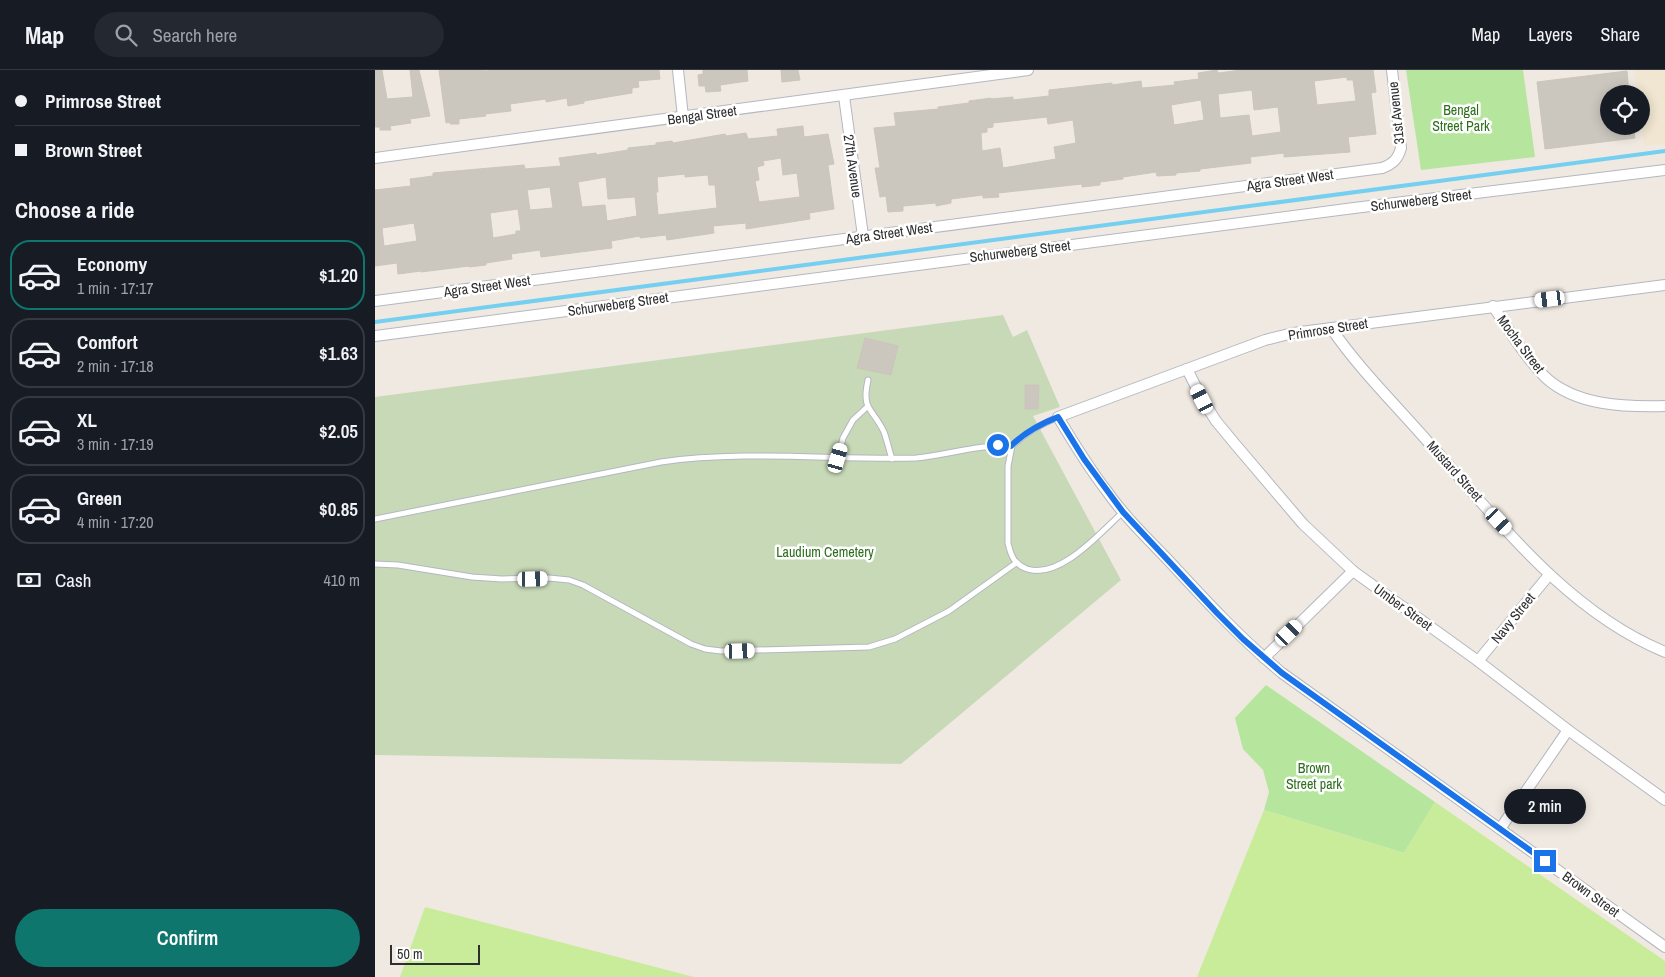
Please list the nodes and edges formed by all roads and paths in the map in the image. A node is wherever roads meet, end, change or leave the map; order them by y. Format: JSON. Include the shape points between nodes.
{"nodes":[{"id":1,"x":677,"y":70,"type":"edge"},
{"id":2,"x":1028,"y":70,"type":"edge"},
{"id":3,"x":1392,"y":70,"type":"edge"},
{"id":4,"x":844,"y":96,"type":"junction"},
{"id":5,"x":683,"y":117,"type":"junction"},
{"id":6,"x":1399,"y":156,"type":"joint"},
{"id":7,"x":375,"y":158,"type":"edge"},
{"id":8,"x":1665,"y":170,"type":"edge"},
{"id":9,"x":863,"y":236,"type":"junction"},
{"id":10,"x":1665,"y":285,"type":"edge"},
{"id":11,"x":375,"y":301,"type":"edge"},
{"id":12,"x":1493,"y":306,"type":"junction"},
{"id":13,"x":1331,"y":328,"type":"junction"},
{"id":14,"x":375,"y":336,"type":"edge"},
{"id":15,"x":1187,"y":369,"type":"junction"},
{"id":16,"x":868,"y":380,"type":"dead end"},
{"id":17,"x":1665,"y":406,"type":"edge"},
{"id":18,"x":867,"y":407,"type":"junction"},
{"id":19,"x":1058,"y":417,"type":"junction"},
{"id":20,"x":1011,"y":446,"type":"junction"},
{"id":21,"x":838,"y":458,"type":"junction"},
{"id":22,"x":892,"y":459,"type":"junction"},
{"id":23,"x":1123,"y":512,"type":"junction"},
{"id":24,"x":375,"y":519,"type":"edge"},
{"id":25,"x":1016,"y":563,"type":"junction"},
{"id":26,"x":375,"y":564,"type":"edge"},
{"id":27,"x":1353,"y":571,"type":"junction"},
{"id":28,"x":1549,"y":575,"type":"junction"},
{"id":29,"x":1665,"y":652,"type":"edge"},
{"id":30,"x":1264,"y":658,"type":"junction"},
{"id":31,"x":1478,"y":661,"type":"junction"},
{"id":32,"x":1568,"y":730,"type":"junction"},
{"id":33,"x":1665,"y":800,"type":"edge"},
{"id":34,"x":1499,"y":829,"type":"junction"},
{"id":35,"x":1665,"y":947,"type":"edge"}],
"edges":[{"from":1,"to":5,"type":"street"},
{"from":2,"to":4,"type":"street","name":"Bengal Street"},
{"from":3,"to":6,"type":"street","name":"31st Avenue","via":[[1401,148]]},
{"from":4,"to":5,"type":"street","name":"Bengal Street"},
{"from":4,"to":9,"type":"street","name":"27th Avenue"},
{"from":5,"to":7,"type":"street","name":"Bengal Street"},
{"from":6,"to":9,"type":"street","name":"Agra Street West","via":[[1391,164],[1376,168]]},
{"from":8,"to":14,"type":"street","name":"Schurweberg Street"},
{"from":9,"to":11,"type":"street","name":"Agra Street West"},
{"from":10,"to":12,"type":"street","name":"Primrose Street"},
{"from":12,"to":13,"type":"street","name":"Primrose Street"},
{"from":12,"to":17,"type":"street","name":"Mocha Street","via":[[1526,354],[1546,377],[1561,388],[1596,402],[1636,407]]},
{"from":13,"to":15,"type":"street","name":"Primrose Street","via":[[1265,340]]},
{"from":13,"to":28,"type":"street","name":"Mustard Street"},
{"from":15,"to":19,"type":"street","name":"Primrose Street"},
{"from":15,"to":27,"type":"street","name":"Umber Street","via":[[1202,399],[1235,444],[1303,524]]},
{"from":16,"to":18,"type":"lane"},
{"from":18,"to":21,"type":"lane","via":[[853,420],[843,438]]},
{"from":18,"to":22,"type":"lane","via":[[883,430]]},
{"from":19,"to":20,"type":"lane","name":"Primrose Street","via":[[1037,426]]},
{"from":19,"to":23,"type":"street","name":"Brown Street"},
{"from":20,"to":22,"type":"lane"},
{"from":20,"to":25,"type":"lane","via":[[1008,542]]},
{"from":21,"to":22,"type":"lane"},
{"from":21,"to":24,"type":"lane","via":[[687,458]]},
{"from":23,"to":25,"type":"lane","via":[[1057,567],[1031,570]]},
{"from":23,"to":30,"type":"street","name":"Brown Street","via":[[1217,613]]},
{"from":25,"to":26,"type":"lane","via":[[949,611],[895,639],[869,647],[721,651],[705,650],[691,644],[569,580],[472,577]]},
{"from":27,"to":30,"type":"street"},
{"from":27,"to":31,"type":"street","name":"Umber Street"},
{"from":28,"to":29,"type":"street","name":"Mustard Street","via":[[1614,625]]},
{"from":28,"to":31,"type":"street","name":"Navy Street"},
{"from":30,"to":34,"type":"street","name":"Brown Street"},
{"from":31,"to":32,"type":"street","name":"Umber Street"},
{"from":32,"to":33,"type":"street","name":"Umber Street"},
{"from":32,"to":34,"type":"street"},
{"from":34,"to":35,"type":"street","name":"Brown Street"}]}
